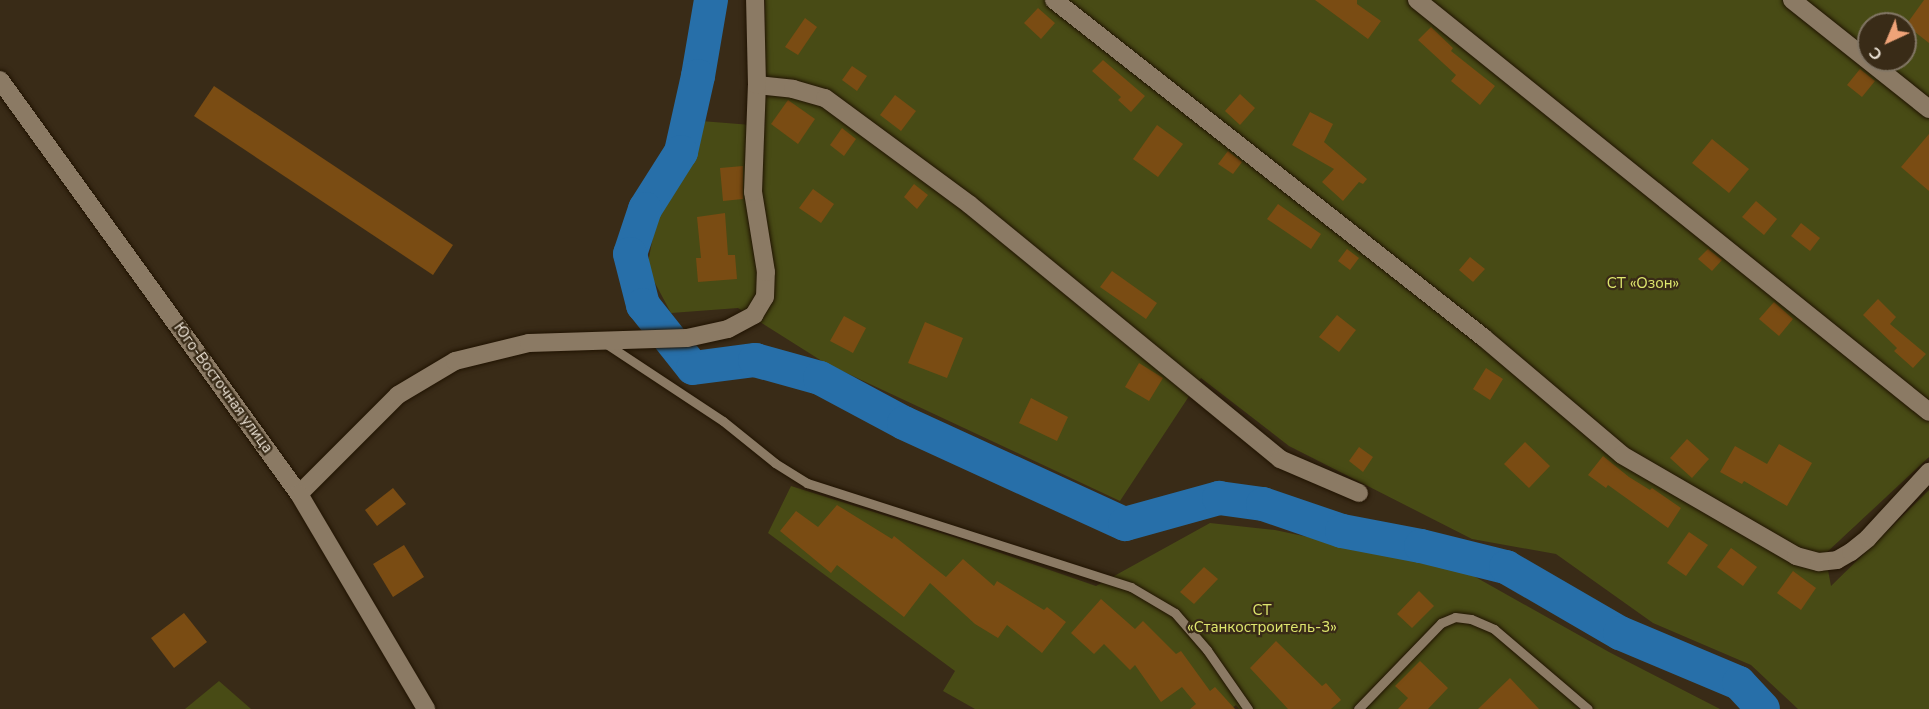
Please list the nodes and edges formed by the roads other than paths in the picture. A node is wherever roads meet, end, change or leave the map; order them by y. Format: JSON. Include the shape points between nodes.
{"nodes":[{"id":1,"x":755,"y":0,"type":"edge"},
{"id":2,"x":1054,"y":0,"type":"edge"},
{"id":3,"x":1417,"y":0,"type":"edge"},
{"id":4,"x":1792,"y":0,"type":"edge"},
{"id":5,"x":0,"y":80,"type":"edge"},
{"id":6,"x":757,"y":85,"type":"junction"},
{"id":7,"x":1929,"y":109,"type":"edge"},
{"id":8,"x":600,"y":340,"type":"junction"},
{"id":9,"x":1929,"y":412,"type":"edge"},
{"id":10,"x":1929,"y":472,"type":"edge"},
{"id":11,"x":1359,"y":493,"type":"dead end"},
{"id":12,"x":299,"y":494,"type":"junction"},
{"id":13,"x":426,"y":709,"type":"edge"},
{"id":14,"x":1248,"y":709,"type":"edge"},
{"id":15,"x":1358,"y":709,"type":"edge"},
{"id":16,"x":1588,"y":709,"type":"edge"}],
"edges":[{"from":1,"to":6,"type":"street"},
{"from":2,"to":10,"type":"street","via":[[1483,337],[1622,455],[1796,556],[1820,562],[1837,560],[1851,552]]},
{"from":3,"to":9,"type":"street"},
{"from":4,"to":7,"type":"street"},
{"from":5,"to":12,"type":"street","name":"Юго-Восточная улица"},
{"from":6,"to":8,"type":"street","via":[[753,192],[766,272],[765,297],[754,315],[728,329],[687,338]]},
{"from":6,"to":11,"type":"street","via":[[825,98],[970,205],[1280,459]]},
{"from":8,"to":12,"type":"street","via":[[529,343],[455,361],[398,395]]},
{"from":8,"to":14,"type":"lane","via":[[723,421],[807,483],[1131,587],[1175,613],[1208,650]]},
{"from":12,"to":13,"type":"street","name":"Юго-Восточная улица"},
{"from":15,"to":16,"type":"lane","via":[[1441,623],[1455,617],[1494,629]]}]}
